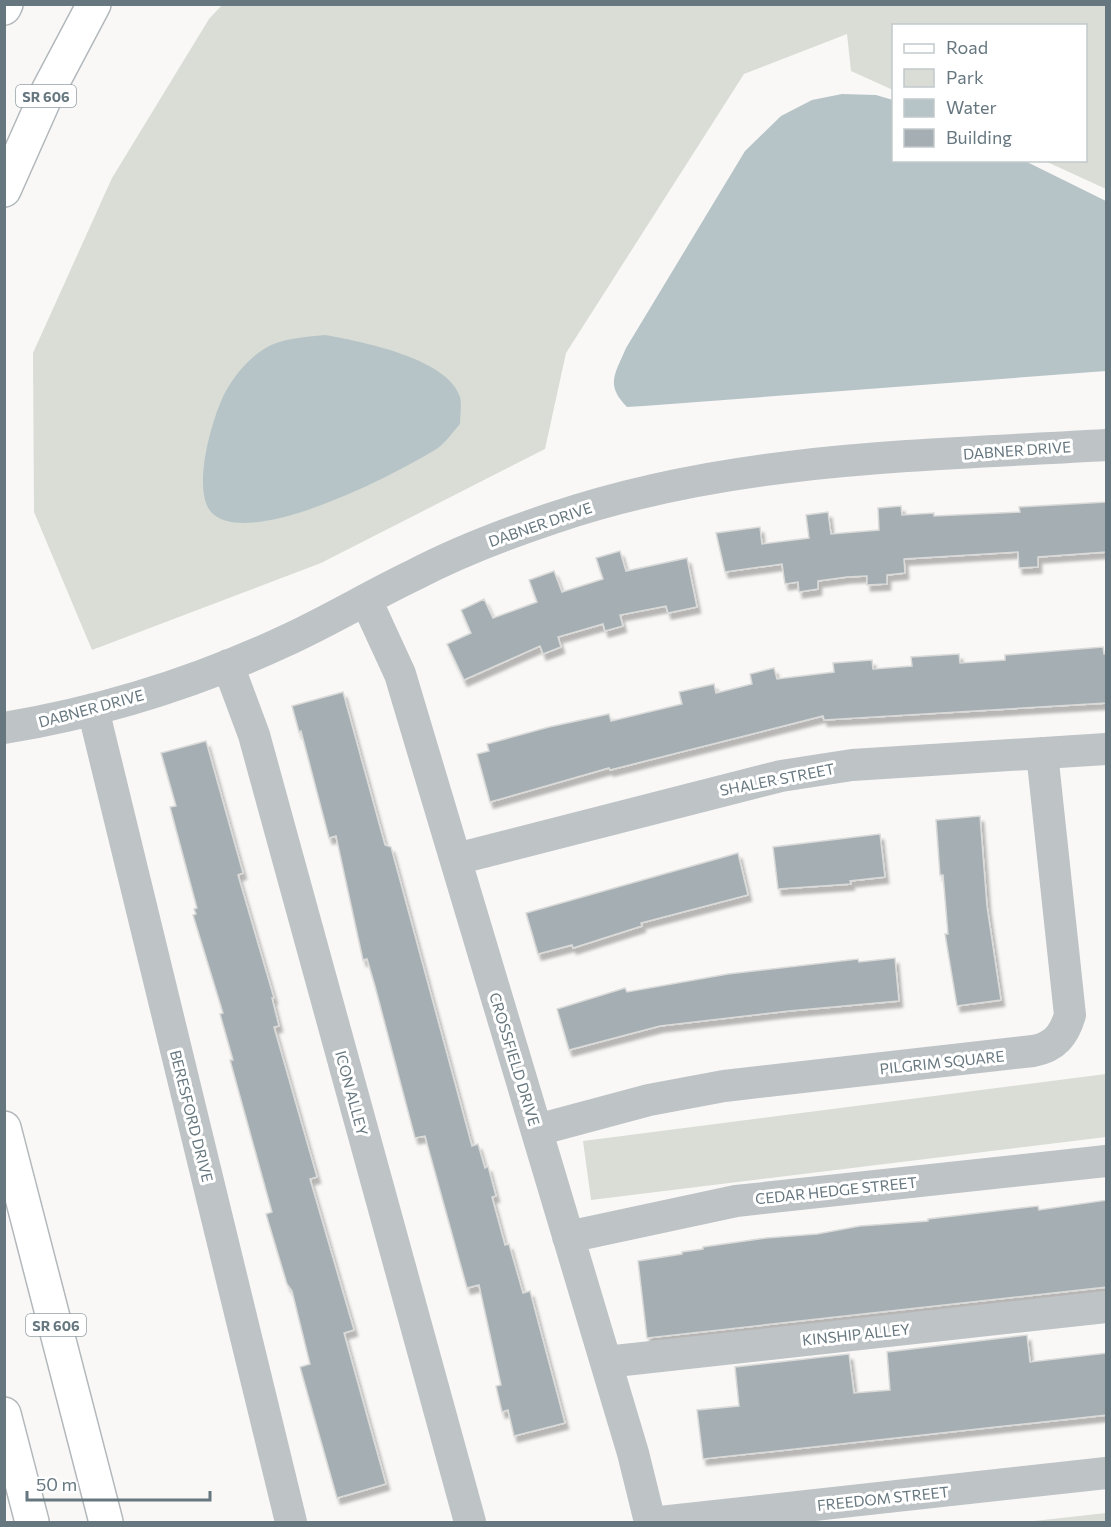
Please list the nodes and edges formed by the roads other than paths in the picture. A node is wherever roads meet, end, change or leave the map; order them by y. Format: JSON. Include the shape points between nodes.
{"nodes":[{"id":1,"x":94,"y":4,"type":"edge"},
{"id":2,"x":4,"y":190,"type":"edge"},
{"id":3,"x":1107,"y":445,"type":"edge"},
{"id":4,"x":366,"y":600,"type":"junction"},
{"id":5,"x":228,"y":665,"type":"junction"},
{"id":6,"x":93,"y":709,"type":"junction"},
{"id":7,"x":4,"y":728,"type":"edge"},
{"id":8,"x":1107,"y":749,"type":"edge"},
{"id":9,"x":1042,"y":753,"type":"junction"},
{"id":10,"x":456,"y":859,"type":"junction"},
{"id":11,"x":4,"y":1128,"type":"edge"},
{"id":12,"x":537,"y":1130,"type":"junction"},
{"id":13,"x":1107,"y":1161,"type":"edge"},
{"id":14,"x":568,"y":1237,"type":"junction"},
{"id":15,"x":1107,"y":1307,"type":"edge"},
{"id":16,"x":606,"y":1362,"type":"junction"},
{"id":17,"x":4,"y":1414,"type":"edge"},
{"id":18,"x":1107,"y":1473,"type":"edge"},
{"id":19,"x":32,"y":1522,"type":"edge"},
{"id":20,"x":106,"y":1522,"type":"edge"},
{"id":21,"x":291,"y":1522,"type":"edge"},
{"id":22,"x":470,"y":1522,"type":"edge"},
{"id":23,"x":650,"y":1522,"type":"edge"},
{"id":24,"x":660,"y":1522,"type":"edge"}],
"edges":[{"from":1,"to":2,"type":"main road","number":"SR 606","via":[[48,91]]},
{"from":3,"to":4,"type":"street","name":"DABNER DRIVE","via":[[800,464],[708,477],[554,518],[479,545]]},
{"from":4,"to":5,"type":"street","name":"DABNER DRIVE","via":[[286,641]]},
{"from":4,"to":10,"type":"street","name":"CROSSFIELD DRIVE","via":[[400,675]]},
{"from":5,"to":6,"type":"street","name":"DABNER DRIVE"},
{"from":5,"to":22,"type":"street","name":"ICON ALLEY","via":[[254,735]]},
{"from":6,"to":7,"type":"street","name":"DABNER DRIVE"},
{"from":6,"to":21,"type":"street","name":"BERESFORD DRIVE"},
{"from":8,"to":9,"type":"street","name":"SHALER STREET"},
{"from":9,"to":10,"type":"street","name":"SHALER STREET","via":[[852,765],[781,776]]},
{"from":9,"to":12,"type":"street","name":"PILGRIM SQUARE","via":[[1070,1015],[1056,1042],[1033,1051],[724,1086],[649,1100]]},
{"from":10,"to":12,"type":"street","name":"CROSSFIELD DRIVE"},
{"from":11,"to":20,"type":"main road","number":"SR 606"},
{"from":12,"to":14,"type":"street","name":"CROSSFIELD DRIVE"},
{"from":13,"to":14,"type":"street","name":"CEDAR HEDGE STREET","via":[[736,1201]]},
{"from":14,"to":16,"type":"street","name":"CROSSFIELD DRIVE"},
{"from":15,"to":16,"type":"street","name":"KINSHIP ALLEY"},
{"from":16,"to":23,"type":"street","name":"CROSSFIELD DRIVE"},
{"from":17,"to":19,"type":"main road"},
{"from":18,"to":24,"type":"street","name":"FREEDOM STREET"}]}
